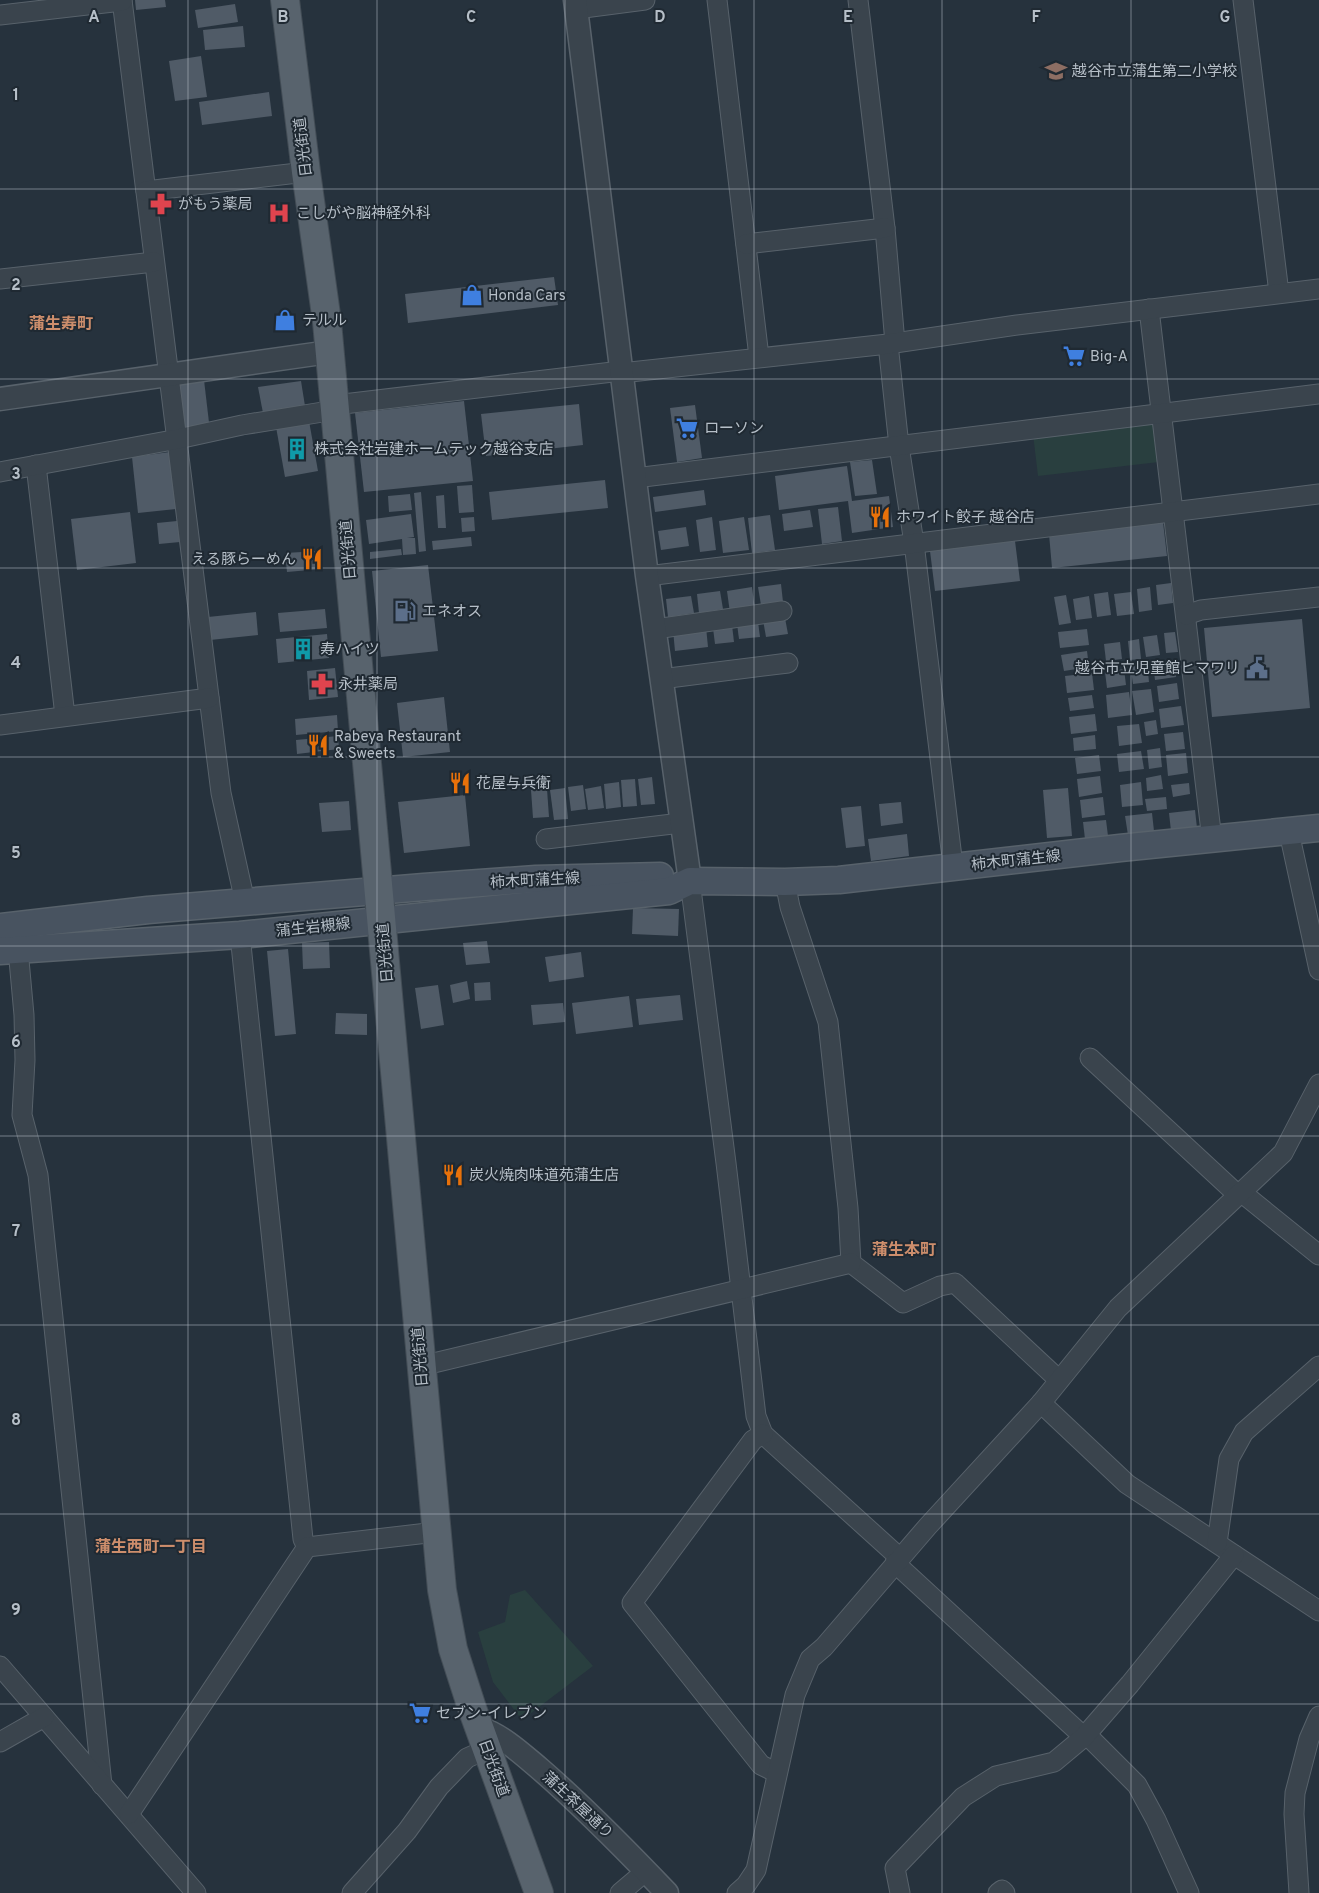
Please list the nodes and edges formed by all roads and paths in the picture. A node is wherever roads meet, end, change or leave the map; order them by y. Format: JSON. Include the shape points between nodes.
{"nodes":[{"id":1,"x":122,"y":0,"type":"edge"},
{"id":2,"x":286,"y":0,"type":"edge"},
{"id":3,"x":645,"y":0,"type":"edge"},
{"id":4,"x":717,"y":0,"type":"edge"},
{"id":5,"x":858,"y":0,"type":"edge"},
{"id":6,"x":1243,"y":0,"type":"edge"},
{"id":7,"x":575,"y":5,"type":"edge"},
{"id":8,"x":0,"y":15,"type":"edge"},
{"id":9,"x":306,"y":172,"type":"junction"},
{"id":10,"x":146,"y":191,"type":"junction"},
{"id":11,"x":885,"y":228,"type":"junction"},
{"id":12,"x":746,"y":244,"type":"junction"},
{"id":13,"x":154,"y":262,"type":"junction"},
{"id":14,"x":0,"y":279,"type":"edge"},
{"id":15,"x":1319,"y":289,"type":"edge"},
{"id":16,"x":1279,"y":293,"type":"junction"},
{"id":17,"x":1148,"y":309,"type":"junction"},
{"id":18,"x":892,"y":343,"type":"junction"},
{"id":19,"x":330,"y":352,"type":"junction"},
{"id":20,"x":759,"y":357,"type":"junction"},
{"id":21,"x":621,"y":372,"type":"junction"},
{"id":22,"x":169,"y":375,"type":"junction"},
{"id":23,"x":1319,"y":394,"type":"edge"},
{"id":24,"x":0,"y":399,"type":"edge"},
{"id":25,"x":335,"y":408,"type":"junction"},
{"id":26,"x":1160,"y":414,"type":"junction"},
{"id":27,"x":178,"y":439,"type":"junction"},
{"id":28,"x":899,"y":446,"type":"junction"},
{"id":29,"x":36,"y":465,"type":"junction"},
{"id":30,"x":0,"y":472,"type":"edge"},
{"id":31,"x":635,"y":478,"type":"junction"},
{"id":32,"x":1319,"y":494,"type":"edge"},
{"id":33,"x":1174,"y":512,"type":"junction"},
{"id":34,"x":914,"y":543,"type":"junction"},
{"id":35,"x":647,"y":576,"type":"junction"},
{"id":36,"x":1319,"y":596,"type":"edge"},
{"id":37,"x":782,"y":611,"type":"dead end"},
{"id":38,"x":1186,"y":615,"type":"junction"},
{"id":39,"x":655,"y":629,"type":"junction"},
{"id":40,"x":788,"y":663,"type":"dead end"},
{"id":41,"x":662,"y":679,"type":"junction"},
{"id":42,"x":209,"y":698,"type":"junction"},
{"id":43,"x":65,"y":716,"type":"junction"},
{"id":44,"x":0,"y":725,"type":"edge"},
{"id":45,"x":681,"y":823,"type":"junction"},
{"id":46,"x":1319,"y":828,"type":"edge"},
{"id":47,"x":1289,"y":832,"type":"junction"},
{"id":48,"x":546,"y":839,"type":"dead end"},
{"id":49,"x":1212,"y":840,"type":"junction"},
{"id":50,"x":953,"y":866,"type":"junction"},
{"id":51,"x":701,"y":881,"type":"junction"},
{"id":52,"x":785,"y":882,"type":"junction"},
{"id":53,"x":379,"y":891,"type":"junction"},
{"id":54,"x":245,"y":902,"type":"junction"},
{"id":55,"x":382,"y":921,"type":"junction"},
{"id":56,"x":0,"y":927,"type":"edge"},
{"id":57,"x":240,"y":935,"type":"junction"},
{"id":58,"x":9,"y":950,"type":"edge"},
{"id":59,"x":1319,"y":970,"type":"edge"},
{"id":60,"x":1090,"y":1058,"type":"dead end"},
{"id":61,"x":1319,"y":1084,"type":"edge"},
{"id":62,"x":1239,"y":1194,"type":"junction"},
{"id":63,"x":1319,"y":1255,"type":"edge"},
{"id":64,"x":852,"y":1263,"type":"junction"},
{"id":65,"x":741,"y":1289,"type":"junction"},
{"id":66,"x":421,"y":1366,"type":"junction"},
{"id":67,"x":1319,"y":1366,"type":"edge"},
{"id":68,"x":1059,"y":1380,"type":"junction"},
{"id":69,"x":1041,"y":1403,"type":"junction"},
{"id":70,"x":763,"y":1434,"type":"junction"},
{"id":71,"x":436,"y":1532,"type":"junction"},
{"id":72,"x":1216,"y":1543,"type":"junction"},
{"id":73,"x":307,"y":1547,"type":"junction"},
{"id":74,"x":1234,"y":1555,"type":"junction"},
{"id":75,"x":898,"y":1561,"type":"junction"},
{"id":76,"x":1319,"y":1611,"type":"edge"},
{"id":77,"x":0,"y":1666,"type":"edge"},
{"id":78,"x":1319,"y":1716,"type":"edge"},
{"id":79,"x":44,"y":1718,"type":"junction"},
{"id":80,"x":1085,"y":1736,"type":"junction"},
{"id":81,"x":483,"y":1739,"type":"junction"},
{"id":82,"x":0,"y":1742,"type":"edge"},
{"id":83,"x":777,"y":1774,"type":"junction"},
{"id":84,"x":102,"y":1785,"type":"junction"},
{"id":85,"x":129,"y":1814,"type":"junction"},
{"id":86,"x":646,"y":1871,"type":"junction"},
{"id":87,"x":196,"y":1893,"type":"edge"},
{"id":88,"x":352,"y":1893,"type":"edge"},
{"id":89,"x":539,"y":1893,"type":"edge"},
{"id":90,"x":620,"y":1893,"type":"edge"},
{"id":91,"x":667,"y":1893,"type":"edge"},
{"id":92,"x":737,"y":1893,"type":"edge"},
{"id":93,"x":900,"y":1893,"type":"edge"},
{"id":94,"x":998,"y":1893,"type":"edge"},
{"id":95,"x":1005,"y":1893,"type":"edge"},
{"id":96,"x":1189,"y":1893,"type":"edge"},
{"id":97,"x":1298,"y":1893,"type":"edge"}],
"edges":[{"from":1,"to":8,"type":"street"},
{"from":1,"to":10,"type":"street"},
{"from":2,"to":9,"type":"main road","name":"日光街道"},
{"from":3,"to":7,"type":"street"},
{"from":4,"to":12,"type":"street"},
{"from":5,"to":11,"type":"street"},
{"from":6,"to":16,"type":"street"},
{"from":7,"to":21,"type":"street"},
{"from":9,"to":10,"type":"street"},
{"from":9,"to":19,"type":"main road","name":"日光街道"},
{"from":10,"to":13,"type":"street"},
{"from":11,"to":12,"type":"street"},
{"from":11,"to":18,"type":"street"},
{"from":12,"to":20,"type":"street"},
{"from":13,"to":14,"type":"street"},
{"from":13,"to":22,"type":"street"},
{"from":15,"to":16,"type":"street"},
{"from":16,"to":17,"type":"street"},
{"from":17,"to":18,"type":"street"},
{"from":17,"to":26,"type":"street"},
{"from":18,"to":20,"type":"street"},
{"from":18,"to":28,"type":"street"},
{"from":19,"to":22,"type":"street"},
{"from":19,"to":25,"type":"main road","name":"日光街道"},
{"from":20,"to":21,"type":"street"},
{"from":21,"to":25,"type":"street"},
{"from":21,"to":31,"type":"street"},
{"from":22,"to":24,"type":"street"},
{"from":22,"to":27,"type":"street"},
{"from":23,"to":26,"type":"street"},
{"from":25,"to":27,"type":"street"},
{"from":25,"to":53,"type":"main road","name":"日光街道"},
{"from":26,"to":28,"type":"street"},
{"from":26,"to":33,"type":"street"},
{"from":27,"to":29,"type":"street"},
{"from":27,"to":42,"type":"street"},
{"from":28,"to":31,"type":"street"},
{"from":28,"to":34,"type":"street"},
{"from":29,"to":30,"type":"street"},
{"from":29,"to":43,"type":"street"},
{"from":31,"to":35,"type":"street"},
{"from":32,"to":33,"type":"street"},
{"from":33,"to":34,"type":"street"},
{"from":33,"to":38,"type":"street"},
{"from":34,"to":35,"type":"street"},
{"from":34,"to":50,"type":"street"},
{"from":35,"to":39,"type":"street"},
{"from":36,"to":38,"type":"street","via":[[1201,610]]},
{"from":37,"to":39,"type":"street"},
{"from":38,"to":49,"type":"street"},
{"from":39,"to":41,"type":"street"},
{"from":40,"to":41,"type":"street"},
{"from":41,"to":45,"type":"street"},
{"from":42,"to":43,"type":"street"},
{"from":42,"to":54,"type":"street","via":[[221,793]]},
{"from":43,"to":44,"type":"street"},
{"from":45,"to":48,"type":"street"},
{"from":45,"to":51,"type":"street"},
{"from":46,"to":47,"type":"main road","name":"柿木町蒲生線"},
{"from":47,"to":49,"type":"main road","name":"柿木町蒲生線"},
{"from":47,"to":59,"type":"street"},
{"from":49,"to":50,"type":"main road","name":"柿木町蒲生線"},
{"from":50,"to":52,"type":"main road","name":"柿木町蒲生線","via":[[839,880]]},
{"from":51,"to":52,"type":"main road","name":"柿木町蒲生線"},
{"from":51,"to":53,"type":"main road","name":"柿木町蒲生線","via":[[665,876],[536,879]]},
{"from":51,"to":55,"type":"main road","name":"蒲生岩槻線","via":[[669,891]]},
{"from":51,"to":65,"type":"street"},
{"from":52,"to":64,"type":"street","via":[[790,907],[828,1022]]},
{"from":53,"to":54,"type":"main road","name":"蒲生岩槻線"},
{"from":53,"to":55,"type":"main road","name":"日光街道"},
{"from":54,"to":56,"type":"main road","name":"蒲生岩槻線"},
{"from":55,"to":57,"type":"main road","name":"蒲生岩槻線"},
{"from":55,"to":66,"type":"main road","name":"日光街道"},
{"from":57,"to":58,"type":"main road","name":"蒲生岩槻線"},
{"from":57,"to":73,"type":"street","via":[[303,1539]]},
{"from":58,"to":84,"type":"street","via":[[24,1015],[22,1115],[38,1174]]},
{"from":60,"to":62,"type":"street"},
{"from":61,"to":62,"type":"street","via":[[1283,1153]]},
{"from":62,"to":63,"type":"street"},
{"from":62,"to":68,"type":"street","via":[[1123,1303]]},
{"from":64,"to":65,"type":"street"},
{"from":64,"to":68,"type":"street","via":[[903,1303],[940,1286],[955,1283]]},
{"from":65,"to":66,"type":"street"},
{"from":65,"to":70,"type":"street","via":[[756,1416]]},
{"from":66,"to":71,"type":"main road","name":"日光街道"},
{"from":67,"to":72,"type":"street","via":[[1244,1432],[1229,1459]]},
{"from":68,"to":69,"type":"street"},
{"from":69,"to":72,"type":"street","via":[[1127,1484]]},
{"from":69,"to":75,"type":"street"},
{"from":70,"to":75,"type":"street"},
{"from":70,"to":83,"type":"street","via":[[753,1440],[632,1603],[761,1765]]},
{"from":71,"to":73,"type":"street"},
{"from":71,"to":81,"type":"main road","name":"日光街道","via":[[446,1622]]},
{"from":72,"to":74,"type":"street"},
{"from":73,"to":85,"type":"street"},
{"from":74,"to":76,"type":"street"},
{"from":74,"to":80,"type":"street"},
{"from":75,"to":80,"type":"street"},
{"from":75,"to":83,"type":"street","via":[[810,1659],[795,1695]]},
{"from":77,"to":79,"type":"street"},
{"from":78,"to":97,"type":"street","via":[[1309,1739],[1295,1793]]},
{"from":79,"to":82,"type":"street"},
{"from":79,"to":84,"type":"street"},
{"from":80,"to":93,"type":"street","via":[[1054,1762],[996,1776],[963,1797],[895,1868]]},
{"from":80,"to":96,"type":"street","via":[[1137,1785]]},
{"from":81,"to":86,"type":"street","name":"蒲生茶屋通り","via":[[501,1738],[557,1784]]},
{"from":81,"to":88,"type":"street"},
{"from":81,"to":89,"type":"main road","name":"日光街道"},
{"from":83,"to":92,"type":"street","via":[[756,1870]]},
{"from":84,"to":85,"type":"street"},
{"from":85,"to":87,"type":"street"},
{"from":86,"to":90,"type":"street"},
{"from":86,"to":91,"type":"street","name":"蒲生茶屋通り"},
{"from":94,"to":95,"type":"street","via":[[1002,1890]]}]}
